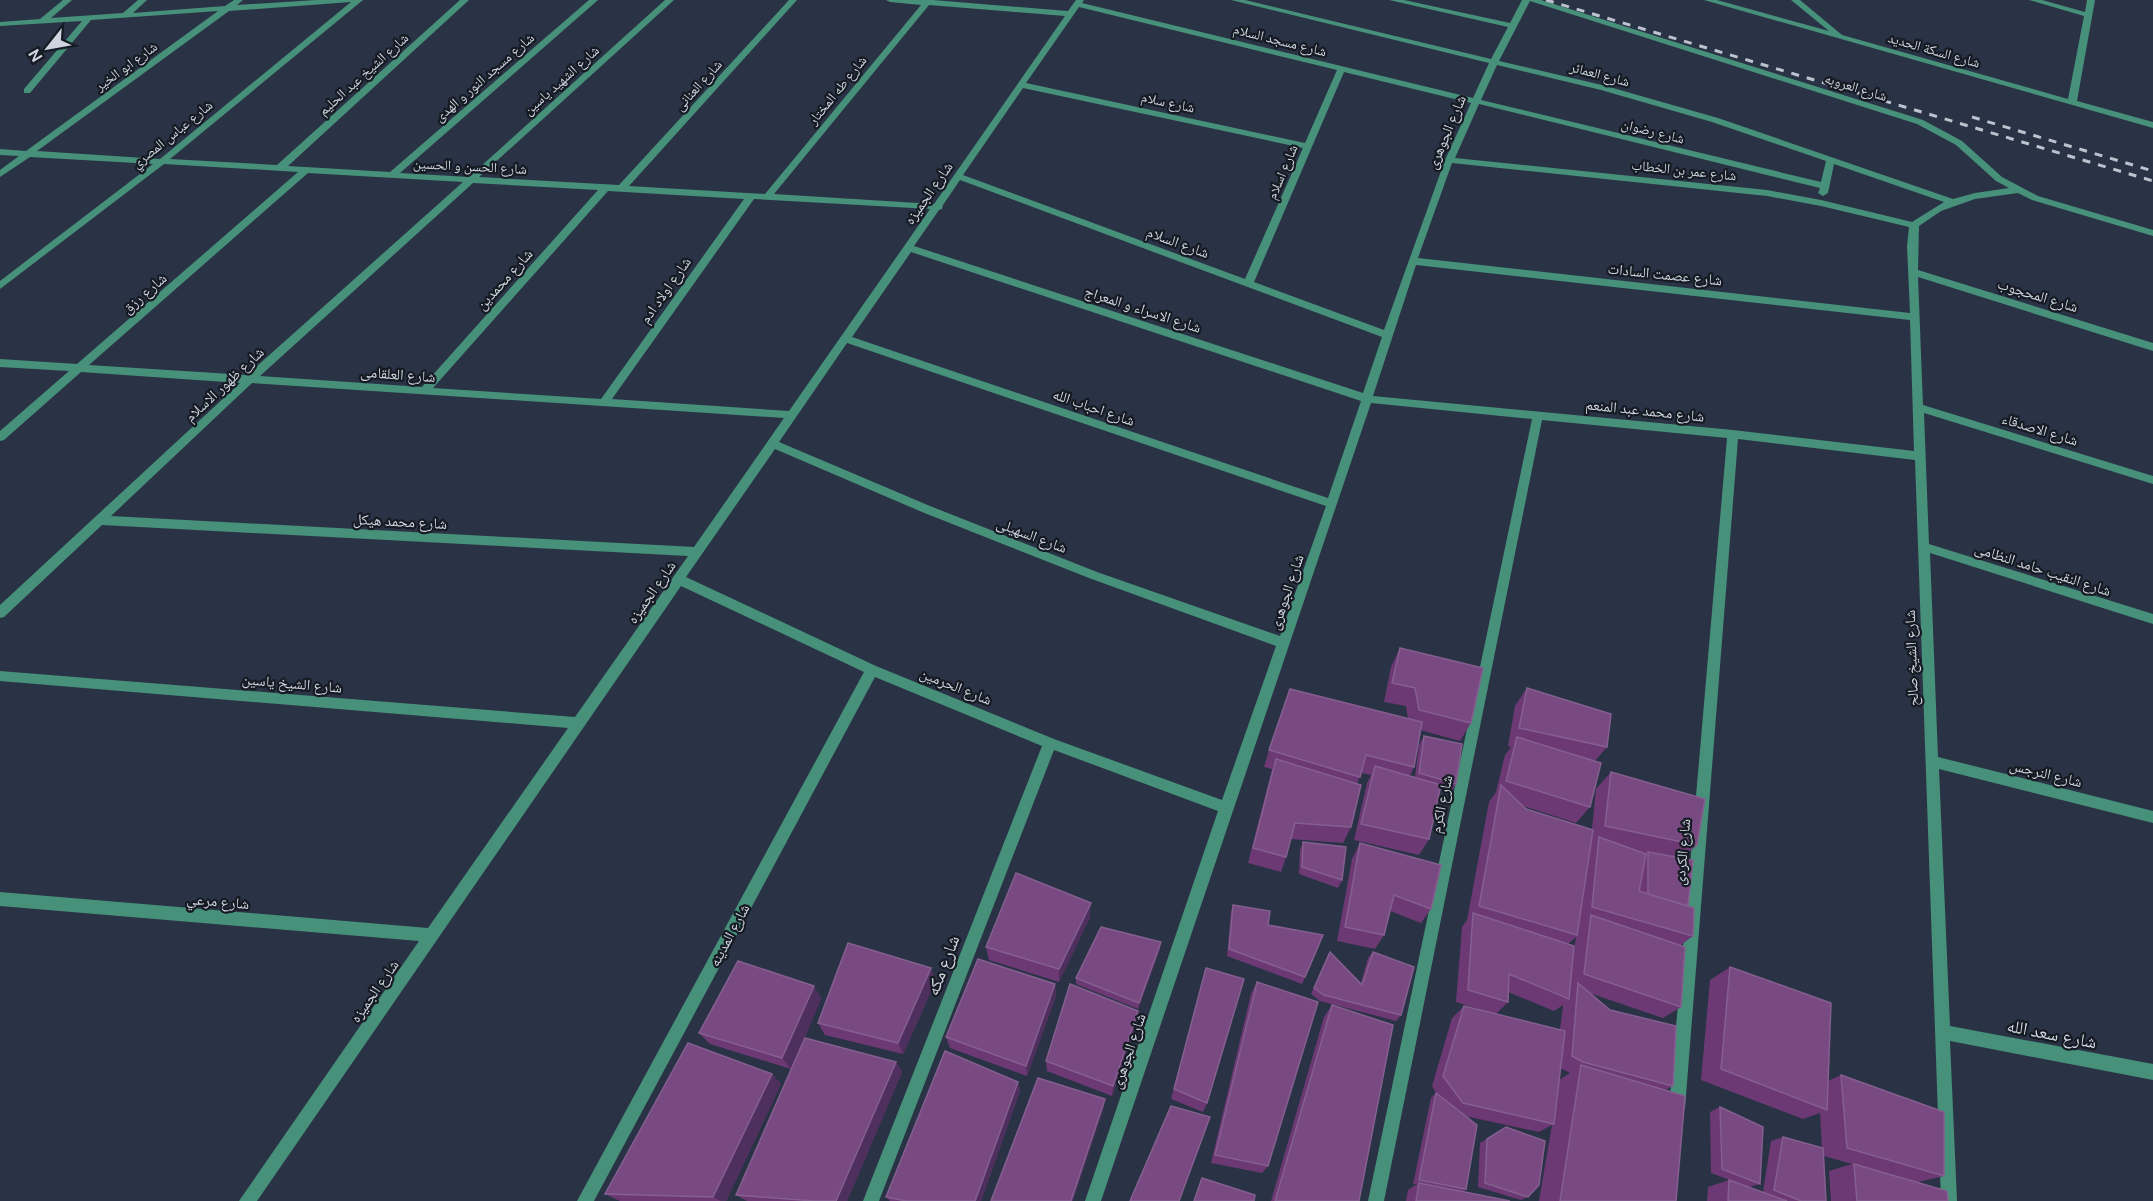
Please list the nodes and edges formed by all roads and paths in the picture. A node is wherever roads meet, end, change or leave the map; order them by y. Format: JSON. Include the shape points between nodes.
{"nodes":[{"id":1,"x":68,"y":0,"type":"edge"},
{"id":2,"x":142,"y":0,"type":"edge"},
{"id":3,"x":239,"y":0,"type":"edge"},
{"id":4,"x":351,"y":0,"type":"edge"},
{"id":5,"x":359,"y":0,"type":"edge"},
{"id":6,"x":465,"y":0,"type":"edge"},
{"id":7,"x":594,"y":0,"type":"edge"},
{"id":8,"x":670,"y":0,"type":"edge"},
{"id":9,"x":793,"y":0,"type":"edge"},
{"id":10,"x":890,"y":0,"type":"edge"},
{"id":11,"x":1235,"y":0,"type":"edge"},
{"id":12,"x":1392,"y":0,"type":"edge"},
{"id":13,"x":1526,"y":0,"type":"edge"},
{"id":14,"x":1533,"y":0,"type":"edge"},
{"id":15,"x":1708,"y":0,"type":"edge"},
{"id":16,"x":1795,"y":0,"type":"edge"},
{"id":17,"x":2033,"y":0,"type":"edge"},
{"id":18,"x":2091,"y":0,"type":"edge"},
{"id":19,"x":928,"y":1,"type":"edge"},
{"id":20,"x":1076,"y":6,"type":"edge"},
{"id":21,"x":226,"y":10,"type":"junction"},
{"id":22,"x":2088,"y":15,"type":"junction"},
{"id":23,"x":123,"y":17,"type":"junction"},
{"id":24,"x":88,"y":19,"type":"junction"},
{"id":25,"x":41,"y":22,"type":"junction"},
{"id":26,"x":0,"y":24,"type":"edge"},
{"id":27,"x":1512,"y":26,"type":"junction"},
{"id":28,"x":1841,"y":38,"type":"junction"},
{"id":29,"x":1495,"y":60,"type":"junction"},
{"id":30,"x":1341,"y":69,"type":"junction"},
{"id":31,"x":1022,"y":85,"type":"junction"},
{"id":32,"x":27,"y":91,"type":"dead end"},
{"id":33,"x":1476,"y":102,"type":"junction"},
{"id":34,"x":2072,"y":102,"type":"junction"},
{"id":35,"x":2153,"y":125,"type":"edge"},
{"id":36,"x":1308,"y":146,"type":"junction"},
{"id":37,"x":0,"y":152,"type":"edge"},
{"id":38,"x":29,"y":154,"type":"junction"},
{"id":39,"x":1832,"y":159,"type":"junction"},
{"id":40,"x":1449,"y":160,"type":"junction"},
{"id":41,"x":161,"y":162,"type":"junction"},
{"id":42,"x":280,"y":168,"type":"junction"},
{"id":43,"x":306,"y":170,"type":"junction"},
{"id":44,"x":0,"y":174,"type":"edge"},
{"id":45,"x":392,"y":175,"type":"junction"},
{"id":46,"x":959,"y":177,"type":"junction"},
{"id":47,"x":470,"y":180,"type":"junction"},
{"id":48,"x":1825,"y":186,"type":"junction"},
{"id":49,"x":606,"y":187,"type":"junction"},
{"id":50,"x":622,"y":188,"type":"junction"},
{"id":51,"x":2016,"y":190,"type":"junction"},
{"id":52,"x":751,"y":196,"type":"junction"},
{"id":53,"x":767,"y":197,"type":"junction"},
{"id":54,"x":1951,"y":201,"type":"junction"},
{"id":55,"x":1821,"y":203,"type":"junction"},
{"id":56,"x":939,"y":207,"type":"junction"},
{"id":57,"x":1914,"y":225,"type":"junction"},
{"id":58,"x":2153,"y":233,"type":"edge"},
{"id":59,"x":910,"y":248,"type":"junction"},
{"id":60,"x":1412,"y":261,"type":"junction"},
{"id":61,"x":1913,"y":272,"type":"junction"},
{"id":62,"x":1248,"y":284,"type":"junction"},
{"id":63,"x":0,"y":286,"type":"edge"},
{"id":64,"x":1914,"y":317,"type":"junction"},
{"id":65,"x":1386,"y":335,"type":"junction"},
{"id":66,"x":846,"y":339,"type":"junction"},
{"id":67,"x":2153,"y":347,"type":"edge"},
{"id":68,"x":0,"y":363,"type":"edge"},
{"id":69,"x":81,"y":369,"type":"junction"},
{"id":70,"x":250,"y":379,"type":"junction"},
{"id":71,"x":424,"y":390,"type":"junction"},
{"id":72,"x":1368,"y":399,"type":"junction"},
{"id":73,"x":604,"y":403,"type":"junction"},
{"id":74,"x":1918,"y":407,"type":"junction"},
{"id":75,"x":1538,"y":414,"type":"junction"},
{"id":76,"x":793,"y":415,"type":"junction"},
{"id":77,"x":1733,"y":434,"type":"junction"},
{"id":78,"x":0,"y":437,"type":"edge"},
{"id":79,"x":773,"y":444,"type":"junction"},
{"id":80,"x":1920,"y":456,"type":"junction"},
{"id":81,"x":2153,"y":480,"type":"edge"},
{"id":82,"x":1332,"y":504,"type":"junction"},
{"id":83,"x":100,"y":520,"type":"junction"},
{"id":84,"x":1924,"y":547,"type":"junction"},
{"id":85,"x":699,"y":552,"type":"junction"},
{"id":86,"x":680,"y":580,"type":"junction"},
{"id":87,"x":0,"y":613,"type":"edge"},
{"id":88,"x":2153,"y":619,"type":"edge"},
{"id":89,"x":1284,"y":643,"type":"junction"},
{"id":90,"x":872,"y":670,"type":"junction"},
{"id":91,"x":0,"y":676,"type":"edge"},
{"id":92,"x":580,"y":723,"type":"junction"},
{"id":93,"x":1050,"y":743,"type":"junction"},
{"id":94,"x":1932,"y":761,"type":"junction"},
{"id":95,"x":1226,"y":808,"type":"junction"},
{"id":96,"x":2153,"y":817,"type":"edge"},
{"id":97,"x":0,"y":899,"type":"edge"},
{"id":98,"x":433,"y":935,"type":"junction"},
{"id":99,"x":1943,"y":1032,"type":"junction"},
{"id":100,"x":2153,"y":1072,"type":"edge"},
{"id":101,"x":1677,"y":1118,"type":"edge"},
{"id":102,"x":247,"y":1201,"type":"edge"},
{"id":103,"x":585,"y":1201,"type":"edge"},
{"id":104,"x":871,"y":1201,"type":"edge"},
{"id":105,"x":1093,"y":1201,"type":"edge"},
{"id":106,"x":1376,"y":1201,"type":"edge"},
{"id":107,"x":1949,"y":1201,"type":"edge"}],
"edges":[{"from":1,"to":25,"type":"street"},
{"from":2,"to":23,"type":"street"},
{"from":3,"to":21,"type":"street","name":"شارع ابو الخير"},
{"from":4,"to":21,"type":"street"},
{"from":5,"to":41,"type":"street","name":"شارع عباس المصري"},
{"from":6,"to":42,"type":"street","name":"شارع الشيخ عبد الحليم"},
{"from":7,"to":45,"type":"street","name":"شارع مسجد النور و الهدى"},
{"from":8,"to":47,"type":"street","name":"شارع الشهيد ياسين"},
{"from":9,"to":50,"type":"street","name":"شارع العنانى"},
{"from":10,"to":19,"type":"street","name":"شارع مسجد السلام"},
{"from":11,"to":29,"type":"street","name":"شارع العمائر"},
{"from":12,"to":27,"type":"street"},
{"from":13,"to":27,"type":"street","name":"شارع الجوهرى"},
{"from":14,"to":51,"type":"street","name":"شارع العروبه","via":[[1920,122],[1959,142]]},
{"from":15,"to":28,"type":"street","name":"شارع السكة الحديد"},
{"from":16,"to":28,"type":"street"},
{"from":17,"to":22,"type":"street"},
{"from":18,"to":22,"type":"street"},
{"from":19,"to":20,"type":"street","name":"شارع مسجد السلام"},
{"from":19,"to":53,"type":"street","name":"شارع طه المختار"},
{"from":20,"to":30,"type":"street","name":"شارع مسجد السلام"},
{"from":20,"to":31,"type":"street","name":"شارع الجميزه"},
{"from":21,"to":23,"type":"street"},
{"from":21,"to":38,"type":"street","name":"شارع ابو الخير"},
{"from":22,"to":34,"type":"street"},
{"from":23,"to":24,"type":"street"},
{"from":24,"to":25,"type":"street"},
{"from":24,"to":32,"type":"street"},
{"from":25,"to":26,"type":"street"},
{"from":27,"to":29,"type":"street","name":"شارع الجوهرى"},
{"from":28,"to":34,"type":"street","name":"شارع السكة الحديد"},
{"from":29,"to":33,"type":"street","name":"شارع الجوهرى"},
{"from":29,"to":39,"type":"street","name":"شارع العمائر","via":[[1693,114]]},
{"from":30,"to":33,"type":"street","name":"شارع مسجد السلام"},
{"from":30,"to":36,"type":"street","name":"شارع اسلام"},
{"from":31,"to":36,"type":"street","name":"شارع سلام"},
{"from":31,"to":46,"type":"street","name":"شارع الجميزه"},
{"from":33,"to":40,"type":"street","name":"شارع الجوهرى"},
{"from":33,"to":48,"type":"street","name":"شارع رضوان"},
{"from":34,"to":35,"type":"street","name":"شارع السكة الحديد"},
{"from":36,"to":62,"type":"street","name":"شارع اسلام"},
{"from":37,"to":38,"type":"street","name":"شارع الحسن و الحسين"},
{"from":38,"to":41,"type":"street","name":"شارع الحسن و الحسين"},
{"from":38,"to":44,"type":"street","name":"شارع ابو الخير"},
{"from":39,"to":48,"type":"street"},
{"from":39,"to":54,"type":"street","name":"شارع العمائر"},
{"from":40,"to":55,"type":"street","name":"شارع عمر بن الخطاب","via":[[1713,186]]},
{"from":40,"to":60,"type":"street","name":"شارع الجوهرى"},
{"from":41,"to":42,"type":"street","name":"شارع الحسن و الحسين"},
{"from":41,"to":63,"type":"street","name":"شارع عباس المصري"},
{"from":42,"to":43,"type":"street","name":"شارع الحسن و الحسين"},
{"from":43,"to":45,"type":"street","name":"شارع الحسن و الحسين"},
{"from":43,"to":69,"type":"street","name":"شارع رزق"},
{"from":45,"to":47,"type":"street","name":"شارع الحسن و الحسين"},
{"from":46,"to":56,"type":"street","name":"شارع الجميزه"},
{"from":46,"to":62,"type":"street","name":"شارع السلام"},
{"from":47,"to":49,"type":"street","name":"شارع الحسن و الحسين"},
{"from":47,"to":70,"type":"street","name":"شارع ظهور الاسلام"},
{"from":48,"to":55,"type":"street"},
{"from":49,"to":50,"type":"street","name":"شارع الحسن و الحسين"},
{"from":49,"to":71,"type":"street","name":"شارع محمدين"},
{"from":50,"to":52,"type":"street","name":"شارع الحسن و الحسين"},
{"from":51,"to":54,"type":"street"},
{"from":51,"to":58,"type":"street","name":"شارع العروبه"},
{"from":52,"to":53,"type":"street","name":"شارع الحسن و الحسين"},
{"from":52,"to":73,"type":"street","name":"شارع اولاد ادم"},
{"from":53,"to":56,"type":"street","name":"شارع الحسن و الحسين"},
{"from":54,"to":57,"type":"street","via":[[1928,212]]},
{"from":55,"to":57,"type":"street","name":"شارع عمر بن الخطاب"},
{"from":56,"to":59,"type":"street","name":"شارع الجميزه"},
{"from":57,"to":61,"type":"street","name":"شارع الشيخ صالح"},
{"from":59,"to":66,"type":"street","name":"شارع الجميزه"},
{"from":59,"to":72,"type":"street","name":"شارع الاسراء و المعراج"},
{"from":60,"to":64,"type":"street","name":"شارع عصمت السادات"},
{"from":60,"to":65,"type":"street","name":"شارع الجوهرى"},
{"from":61,"to":64,"type":"street","name":"شارع الشيخ صالح"},
{"from":61,"to":67,"type":"street","name":"شارع المحجوب"},
{"from":62,"to":65,"type":"street","name":"شارع السلام"},
{"from":64,"to":74,"type":"street","name":"شارع الشيخ صالح"},
{"from":65,"to":72,"type":"street","name":"شارع الجوهرى"},
{"from":66,"to":76,"type":"street","name":"شارع الجميزه"},
{"from":66,"to":82,"type":"street","name":"شارع احباب الله"},
{"from":68,"to":69,"type":"street","name":"شارع العلقامى"},
{"from":69,"to":70,"type":"street","name":"شارع العلقامى"},
{"from":69,"to":78,"type":"street","name":"شارع رزق"},
{"from":70,"to":71,"type":"street","name":"شارع العلقامى"},
{"from":70,"to":83,"type":"street","name":"شارع ظهور الاسلام"},
{"from":71,"to":73,"type":"street","name":"شارع العلقامى"},
{"from":72,"to":75,"type":"street","name":"شارع محمد عبد المنعم"},
{"from":72,"to":82,"type":"street","name":"شارع الجوهرى"},
{"from":73,"to":76,"type":"street","name":"شارع العلقامى"},
{"from":74,"to":80,"type":"street","name":"شارع الشيخ صالح"},
{"from":74,"to":81,"type":"street","name":"شارع الاصدقاء"},
{"from":75,"to":77,"type":"street","name":"شارع محمد عبد المنعم"},
{"from":75,"to":106,"type":"street","name":"شارع الكرم"},
{"from":76,"to":79,"type":"street","name":"شارع الجميزه"},
{"from":77,"to":80,"type":"street","name":"شارع محمد عبد المنعم"},
{"from":77,"to":101,"type":"street","name":"شارع الكردى"},
{"from":79,"to":85,"type":"street","name":"شارع الجميزه"},
{"from":79,"to":89,"type":"street","name":"شارع السهيلى","via":[[1093,575]]},
{"from":80,"to":84,"type":"street","name":"شارع الشيخ صالح"},
{"from":82,"to":89,"type":"street","name":"شارع الجوهرى"},
{"from":83,"to":85,"type":"street","name":"شارع محمد هيكل"},
{"from":83,"to":87,"type":"street","name":"شارع ظهور الاسلام"},
{"from":84,"to":88,"type":"street","name":"شارع النقيب حامد النظامى"},
{"from":84,"to":94,"type":"street","name":"شارع الشيخ صالح"},
{"from":85,"to":86,"type":"street","name":"شارع الجميزه"},
{"from":86,"to":90,"type":"street","name":"شارع الحرمين"},
{"from":86,"to":92,"type":"street","name":"شارع الجميزه"},
{"from":89,"to":95,"type":"street","name":"شارع الجوهرى"},
{"from":90,"to":93,"type":"street","name":"شارع الحرمين"},
{"from":90,"to":103,"type":"street","name":"شارع المدينه"},
{"from":91,"to":92,"type":"street","name":"شارع الشيخ ياسين"},
{"from":92,"to":98,"type":"street","name":"شارع الجميزه"},
{"from":93,"to":95,"type":"street","name":"شارع الحرمين"},
{"from":93,"to":104,"type":"street","name":"شارع مكه"},
{"from":94,"to":96,"type":"street","name":"شارع النرجس"},
{"from":94,"to":99,"type":"street","name":"شارع الشيخ صالح"},
{"from":95,"to":105,"type":"street","name":"شارع الجوهرى"},
{"from":97,"to":98,"type":"street","name":"شارع مرعي"},
{"from":98,"to":102,"type":"street","name":"شارع الجميزه"},
{"from":99,"to":100,"type":"street","name":"شارع سعد الله"},
{"from":99,"to":107,"type":"street","name":"شارع الشيخ صالح"}]}
